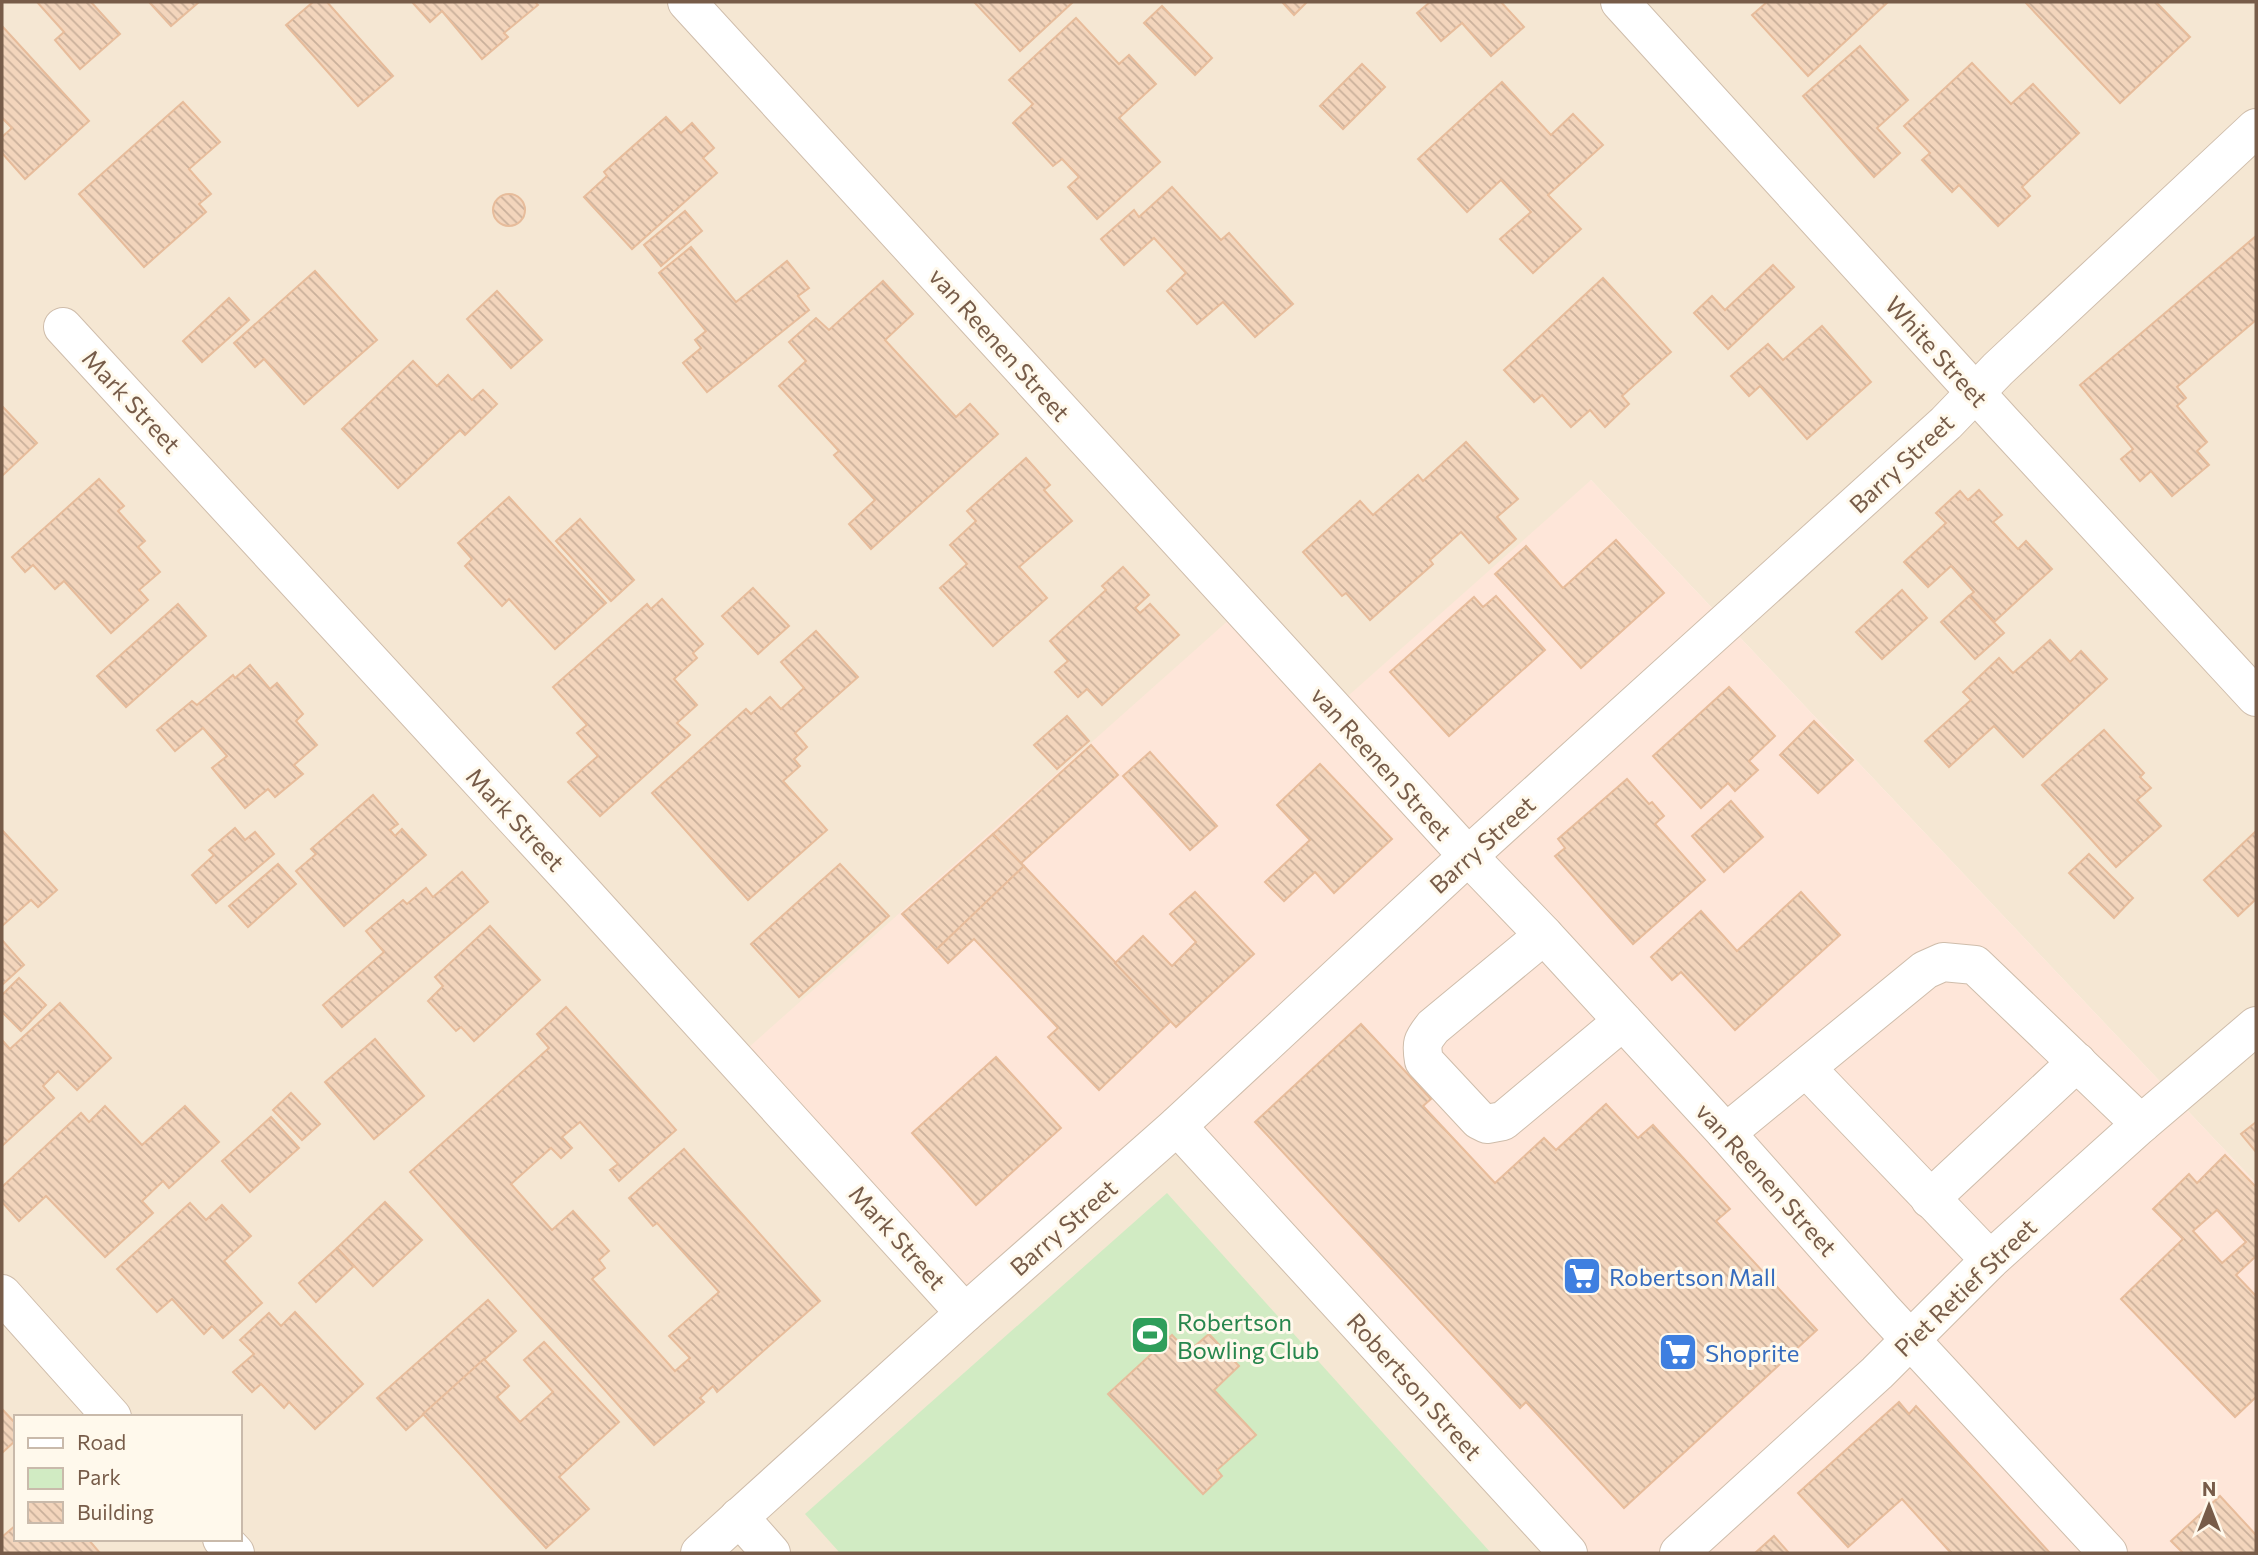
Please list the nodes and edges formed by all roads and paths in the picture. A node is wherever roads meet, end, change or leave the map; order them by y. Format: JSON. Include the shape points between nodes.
{"nodes":[{"id":1,"x":687,"y":2,"type":"edge"},
{"id":2,"x":1620,"y":2,"type":"edge"},
{"id":3,"x":2256,"y":128,"type":"edge"},
{"id":4,"x":63,"y":327,"type":"dead end"},
{"id":5,"x":1975,"y":392,"type":"junction"},
{"id":6,"x":2256,"y":697,"type":"edge"},
{"id":7,"x":1468,"y":856,"type":"junction"},
{"id":8,"x":1545,"y":935,"type":"junction"},
{"id":9,"x":1623,"y":1021,"type":"junction"},
{"id":10,"x":2256,"y":1026,"type":"edge"},
{"id":11,"x":2077,"y":1062,"type":"junction"},
{"id":12,"x":1806,"y":1068,"type":"junction"},
{"id":13,"x":2141,"y":1124,"type":"junction"},
{"id":14,"x":1177,"y":1126,"type":"junction"},
{"id":15,"x":1726,"y":1133,"type":"junction"},
{"id":16,"x":1930,"y":1199,"type":"junction"},
{"id":17,"x":1990,"y":1260,"type":"junction"},
{"id":18,"x":2,"y":1294,"type":"edge"},
{"id":19,"x":965,"y":1313,"type":"junction"},
{"id":20,"x":1910,"y":1339,"type":"junction"},
{"id":21,"x":110,"y":1415,"type":"edge"},
{"id":22,"x":739,"y":1517,"type":"junction"},
{"id":23,"x":700,"y":1553,"type":"edge"},
{"id":24,"x":771,"y":1553,"type":"edge"},
{"id":25,"x":1568,"y":1553,"type":"edge"},
{"id":26,"x":1679,"y":1553,"type":"edge"},
{"id":27,"x":2108,"y":1553,"type":"edge"}],
"edges":[{"from":1,"to":7,"type":"street","name":"van Reenen Street"},
{"from":2,"to":5,"type":"street","name":"White Street"},
{"from":3,"to":5,"type":"street","name":"Barry Street"},
{"from":4,"to":19,"type":"street","name":"Mark Street"},
{"from":5,"to":6,"type":"street","name":"White Street"},
{"from":5,"to":7,"type":"street","name":"Barry Street"},
{"from":7,"to":8,"type":"street","name":"van Reenen Street"},
{"from":7,"to":14,"type":"street","name":"Barry Street"},
{"from":8,"to":9,"type":"street","name":"van Reenen Street"},
{"from":8,"to":9,"type":"street","via":[[1433,1027],[1423,1040],[1424,1061],[1479,1120],[1487,1124],[1503,1121]]},
{"from":9,"to":15,"type":"street","name":"van Reenen Street"},
{"from":10,"to":13,"type":"street","name":"Piet Retief Street"},
{"from":11,"to":12,"type":"street","via":[[1975,965],[1943,962],[1925,970]]},
{"from":11,"to":13,"type":"street"},
{"from":11,"to":16,"type":"street"},
{"from":12,"to":15,"type":"street"},
{"from":12,"to":16,"type":"street"},
{"from":13,"to":17,"type":"street","name":"Piet Retief Street"},
{"from":14,"to":19,"type":"street","name":"Barry Street"},
{"from":14,"to":25,"type":"street","name":"Robertson Street"},
{"from":15,"to":20,"type":"street","name":"van Reenen Street"},
{"from":16,"to":17,"type":"street"},
{"from":17,"to":20,"type":"street","name":"Piet Retief Street"},
{"from":18,"to":21,"type":"street"},
{"from":19,"to":22,"type":"street","name":"Barry Street"},
{"from":20,"to":26,"type":"street","name":"Piet Retief Street"},
{"from":20,"to":27,"type":"street","name":"van Reenen Street"},
{"from":22,"to":23,"type":"street","name":"Barry Street"},
{"from":22,"to":24,"type":"street"}]}
